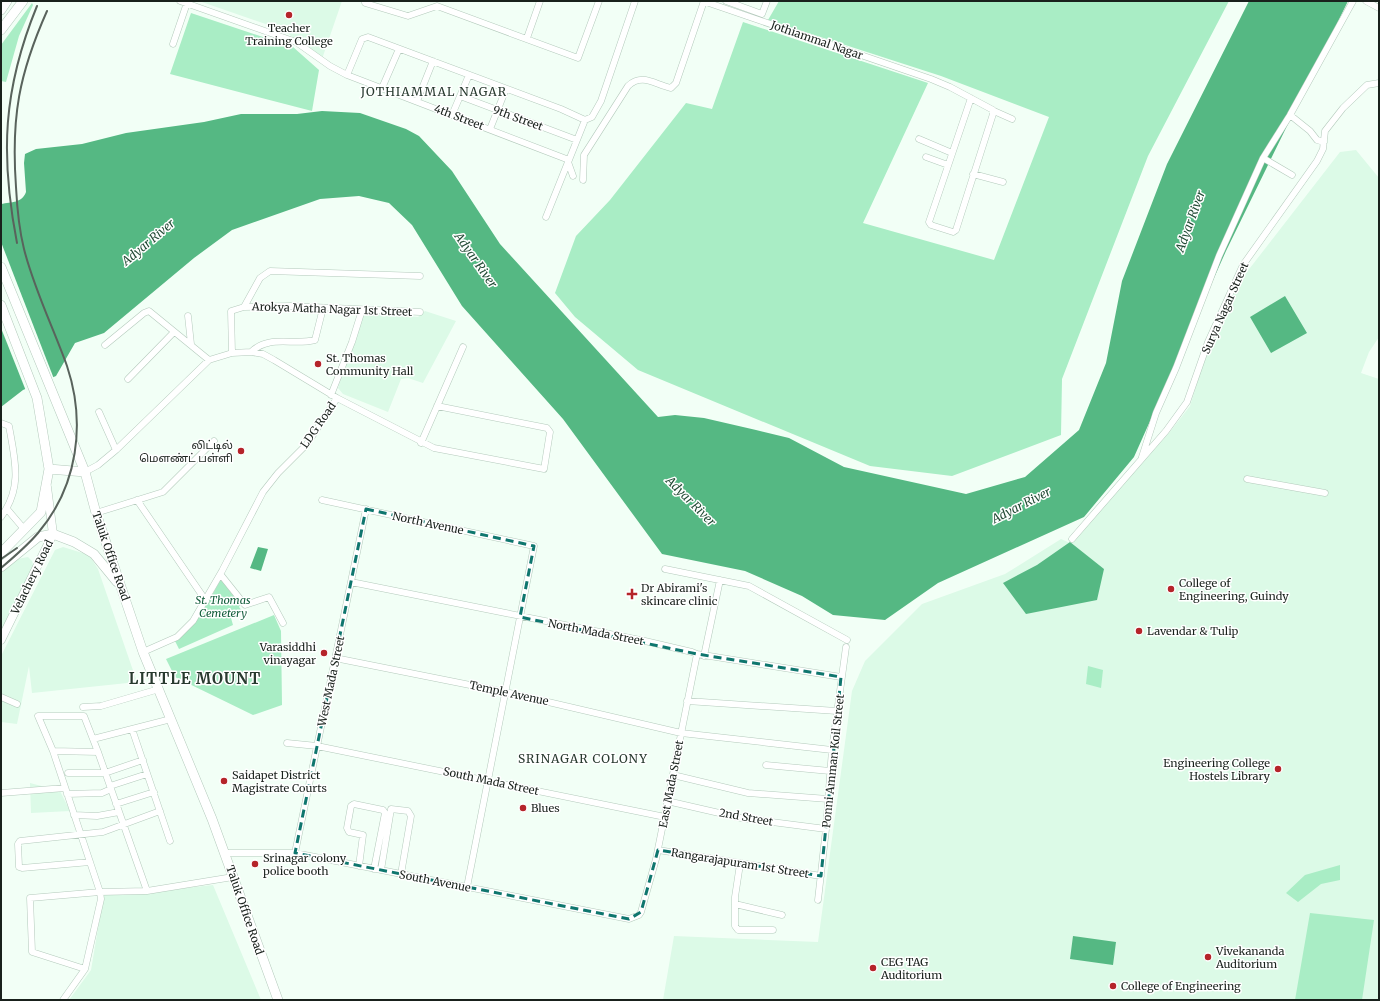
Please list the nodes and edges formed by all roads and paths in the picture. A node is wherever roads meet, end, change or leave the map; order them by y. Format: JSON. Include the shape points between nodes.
{"nodes":[{"id":1,"x":7,"y":1,"type":"edge"},
{"id":2,"x":23,"y":1,"type":"edge"},
{"id":3,"x":180,"y":1,"type":"edge"},
{"id":4,"x":365,"y":1,"type":"edge"},
{"id":5,"x":540,"y":1,"type":"edge"},
{"id":6,"x":598,"y":1,"type":"edge"},
{"id":7,"x":635,"y":1,"type":"edge"},
{"id":8,"x":704,"y":1,"type":"edge"},
{"id":9,"x":726,"y":1,"type":"edge"},
{"id":10,"x":767,"y":1,"type":"edge"},
{"id":11,"x":1353,"y":1,"type":"edge"},
{"id":12,"x":1366,"y":1,"type":"edge"},
{"id":13,"x":187,"y":3,"type":"junction"},
{"id":14,"x":438,"y":3,"type":"edge"},
{"id":15,"x":1379,"y":8,"type":"edge"},
{"id":16,"x":1,"y":10,"type":"edge"},
{"id":17,"x":1,"y":30,"type":"edge"},
{"id":18,"x":527,"y":38,"type":"junction"},
{"id":19,"x":173,"y":44,"type":"dead end"},
{"id":20,"x":399,"y":49,"type":"junction"},
{"id":21,"x":433,"y":61,"type":"junction"},
{"id":22,"x":347,"y":75,"type":"junction"},
{"id":23,"x":469,"y":75,"type":"junction"},
{"id":24,"x":1379,"y":83,"type":"edge"},
{"id":25,"x":382,"y":88,"type":"junction"},
{"id":26,"x":506,"y":89,"type":"junction"},
{"id":27,"x":460,"y":96,"type":"junction"},
{"id":28,"x":971,"y":98,"type":"junction"},
{"id":29,"x":417,"y":101,"type":"junction"},
{"id":30,"x":497,"y":111,"type":"junction"},
{"id":31,"x":994,"y":111,"type":"junction"},
{"id":32,"x":452,"y":115,"type":"junction"},
{"id":33,"x":1290,"y":115,"type":"junction"},
{"id":34,"x":1012,"y":119,"type":"dead end"},
{"id":35,"x":585,"y":120,"type":"junction"},
{"id":36,"x":490,"y":129,"type":"junction"},
{"id":37,"x":919,"y":139,"type":"dead end"},
{"id":38,"x":577,"y":140,"type":"junction"},
{"id":39,"x":1324,"y":142,"type":"junction"},
{"id":40,"x":952,"y":153,"type":"junction"},
{"id":41,"x":926,"y":157,"type":"dead end"},
{"id":42,"x":1263,"y":158,"type":"junction"},
{"id":43,"x":569,"y":161,"type":"junction"},
{"id":44,"x":948,"y":165,"type":"junction"},
{"id":45,"x":974,"y":174,"type":"junction"},
{"id":46,"x":1292,"y":175,"type":"dead end"},
{"id":47,"x":573,"y":176,"type":"dead end"},
{"id":48,"x":583,"y":180,"type":"dead end"},
{"id":49,"x":1003,"y":182,"type":"dead end"},
{"id":50,"x":546,"y":216,"type":"dead end"},
{"id":51,"x":1,"y":267,"type":"edge"},
{"id":52,"x":420,"y":276,"type":"dead end"},
{"id":53,"x":1,"y":305,"type":"edge"},
{"id":54,"x":244,"y":307,"type":"junction"},
{"id":55,"x":324,"y":308,"type":"junction"},
{"id":56,"x":362,"y":310,"type":"junction"},
{"id":57,"x":420,"y":312,"type":"dead end"},
{"id":58,"x":188,"y":316,"type":"dead end"},
{"id":59,"x":174,"y":332,"type":"junction"},
{"id":60,"x":192,"y":344,"type":"junction"},
{"id":61,"x":105,"y":345,"type":"dead end"},
{"id":62,"x":463,"y":347,"type":"dead end"},
{"id":63,"x":251,"y":352,"type":"junction"},
{"id":64,"x":232,"y":353,"type":"junction"},
{"id":65,"x":209,"y":360,"type":"junction"},
{"id":66,"x":128,"y":379,"type":"dead end"},
{"id":67,"x":331,"y":395,"type":"junction"},
{"id":68,"x":337,"y":398,"type":"junction"},
{"id":69,"x":437,"y":406,"type":"junction"},
{"id":70,"x":99,"y":412,"type":"dead end"},
{"id":71,"x":1,"y":423,"type":"edge"},
{"id":72,"x":214,"y":441,"type":"dead end"},
{"id":73,"x":421,"y":443,"type":"junction"},
{"id":74,"x":116,"y":450,"type":"junction"},
{"id":75,"x":1141,"y":461,"type":"junction"},
{"id":76,"x":49,"y":469,"type":"junction"},
{"id":77,"x":85,"y":472,"type":"junction"},
{"id":78,"x":1247,"y":479,"type":"dead end"},
{"id":79,"x":47,"y":487,"type":"junction"},
{"id":80,"x":1325,"y":493,"type":"dead end"},
{"id":81,"x":138,"y":500,"type":"junction"},
{"id":82,"x":322,"y":500,"type":"dead end"},
{"id":83,"x":7,"y":509,"type":"junction"},
{"id":84,"x":366,"y":509,"type":"junction"},
{"id":85,"x":96,"y":513,"type":"junction"},
{"id":86,"x":1,"y":517,"type":"edge"},
{"id":87,"x":24,"y":529,"type":"junction"},
{"id":88,"x":52,"y":534,"type":"junction"},
{"id":89,"x":1072,"y":539,"type":"dead end"},
{"id":90,"x":1,"y":553,"type":"edge"},
{"id":91,"x":1,"y":567,"type":"edge"},
{"id":92,"x":665,"y":569,"type":"dead end"},
{"id":93,"x":221,"y":575,"type":"junction"},
{"id":94,"x":720,"y":580,"type":"junction"},
{"id":95,"x":351,"y":582,"type":"junction"},
{"id":96,"x":121,"y":587,"type":"junction"},
{"id":97,"x":206,"y":601,"type":"junction"},
{"id":98,"x":520,"y":617,"type":"junction"},
{"id":99,"x":283,"y":623,"type":"dead end"},
{"id":100,"x":1,"y":640,"type":"edge"},
{"id":101,"x":847,"y":640,"type":"dead end"},
{"id":102,"x":846,"y":647,"type":"dead end"},
{"id":103,"x":143,"y":652,"type":"junction"},
{"id":104,"x":697,"y":654,"type":"junction"},
{"id":105,"x":704,"y":656,"type":"junction"},
{"id":106,"x":335,"y":658,"type":"junction"},
{"id":107,"x":841,"y":677,"type":"junction"},
{"id":108,"x":159,"y":689,"type":"junction"},
{"id":109,"x":505,"y":692,"type":"junction"},
{"id":110,"x":1,"y":697,"type":"edge"},
{"id":111,"x":687,"y":701,"type":"junction"},
{"id":112,"x":17,"y":704,"type":"dead end"},
{"id":113,"x":84,"y":707,"type":"dead end"},
{"id":114,"x":837,"y":711,"type":"junction"},
{"id":115,"x":171,"y":719,"type":"junction"},
{"id":116,"x":132,"y":729,"type":"junction"},
{"id":117,"x":681,"y":733,"type":"junction"},
{"id":118,"x":93,"y":739,"type":"junction"},
{"id":119,"x":287,"y":743,"type":"dead end"},
{"id":120,"x":317,"y":746,"type":"junction"},
{"id":121,"x":832,"y":750,"type":"junction"},
{"id":122,"x":53,"y":751,"type":"junction"},
{"id":123,"x":98,"y":752,"type":"junction"},
{"id":124,"x":143,"y":760,"type":"junction"},
{"id":125,"x":766,"y":765,"type":"dead end"},
{"id":126,"x":830,"y":771,"type":"junction"},
{"id":127,"x":68,"y":773,"type":"dead end"},
{"id":128,"x":106,"y":773,"type":"junction"},
{"id":129,"x":147,"y":774,"type":"junction"},
{"id":130,"x":673,"y":775,"type":"junction"},
{"id":131,"x":488,"y":780,"type":"junction"},
{"id":132,"x":110,"y":788,"type":"junction"},
{"id":133,"x":66,"y":791,"type":"junction"},
{"id":134,"x":154,"y":792,"type":"junction"},
{"id":135,"x":1,"y":793,"type":"edge"},
{"id":136,"x":828,"y":799,"type":"junction"},
{"id":137,"x":667,"y":801,"type":"junction"},
{"id":138,"x":116,"y":804,"type":"junction"},
{"id":139,"x":160,"y":811,"type":"junction"},
{"id":140,"x":119,"y":812,"type":"junction"},
{"id":141,"x":74,"y":815,"type":"junction"},
{"id":142,"x":665,"y":817,"type":"junction"},
{"id":143,"x":123,"y":823,"type":"junction"},
{"id":144,"x":826,"y":829,"type":"junction"},
{"id":145,"x":81,"y":835,"type":"junction"},
{"id":146,"x":170,"y":841,"type":"dead end"},
{"id":147,"x":658,"y":850,"type":"junction"},
{"id":148,"x":225,"y":853,"type":"junction"},
{"id":149,"x":295,"y":853,"type":"junction"},
{"id":150,"x":90,"y":862,"type":"junction"},
{"id":151,"x":740,"y":864,"type":"junction"},
{"id":152,"x":358,"y":866,"type":"junction"},
{"id":153,"x":374,"y":869,"type":"junction"},
{"id":154,"x":381,"y":870,"type":"junction"},
{"id":155,"x":401,"y":874,"type":"junction"},
{"id":156,"x":821,"y":876,"type":"junction"},
{"id":157,"x":233,"y":877,"type":"junction"},
{"id":158,"x":467,"y":887,"type":"junction"},
{"id":159,"x":147,"y":891,"type":"junction"},
{"id":160,"x":100,"y":892,"type":"junction"},
{"id":161,"x":818,"y":900,"type":"dead end"},
{"id":162,"x":735,"y":904,"type":"junction"},
{"id":163,"x":641,"y":912,"type":"joint"},
{"id":164,"x":782,"y":915,"type":"dead end"},
{"id":165,"x":773,"y":930,"type":"dead end"},
{"id":166,"x":85,"y":970,"type":"junction"},
{"id":167,"x":63,"y":1000,"type":"edge"},
{"id":168,"x":278,"y":1000,"type":"edge"}],
"edges":[{"from":1,"to":16,"type":"main road"},
{"from":2,"to":17,"type":"main road"},
{"from":3,"to":13,"type":"street","name":"4th Street"},
{"from":4,"to":14,"type":"street","via":[[375,7],[408,16]]},
{"from":5,"to":18,"type":"street"},
{"from":6,"to":18,"type":"street","via":[[578,58]]},
{"from":7,"to":35,"type":"street","via":[[601,101],[592,117]]},
{"from":8,"to":28,"type":"street","name":"Jothiammal Nagar","via":[[931,79]]},
{"from":8,"to":48,"type":"street","via":[[676,83],[671,88],[641,79],[628,86],[584,156]]},
{"from":9,"to":10,"type":"street","via":[[762,14]]},
{"from":11,"to":33,"type":"street"},
{"from":12,"to":15,"type":"street"},
{"from":13,"to":19,"type":"street"},
{"from":13,"to":22,"type":"street","name":"4th Street","via":[[296,42]]},
{"from":14,"to":18,"type":"street"},
{"from":20,"to":21,"type":"street"},
{"from":20,"to":22,"type":"street","via":[[368,37],[364,38]]},
{"from":20,"to":25,"type":"street"},
{"from":21,"to":23,"type":"street"},
{"from":21,"to":29,"type":"street"},
{"from":22,"to":25,"type":"street","name":"4th Street"},
{"from":23,"to":26,"type":"street"},
{"from":23,"to":27,"type":"street"},
{"from":24,"to":39,"type":"street","name":"Surya Nagar Street","via":[[1367,85],[1342,108],[1325,131]]},
{"from":25,"to":29,"type":"street","name":"4th Street"},
{"from":26,"to":30,"type":"street"},
{"from":26,"to":35,"type":"street"},
{"from":27,"to":30,"type":"street","name":"9th Street"},
{"from":27,"to":32,"type":"street"},
{"from":28,"to":31,"type":"street","name":"Jothiammal Nagar"},
{"from":28,"to":40,"type":"street"},
{"from":29,"to":32,"type":"street","name":"4th Street"},
{"from":30,"to":36,"type":"street"},
{"from":30,"to":38,"type":"street","name":"9th Street"},
{"from":31,"to":34,"type":"street","name":"Jothiammal Nagar"},
{"from":31,"to":45,"type":"street"},
{"from":32,"to":36,"type":"street","name":"4th Street"},
{"from":33,"to":39,"type":"street","via":[[1317,140]]},
{"from":33,"to":42,"type":"street"},
{"from":35,"to":38,"type":"street"},
{"from":36,"to":43,"type":"street","name":"4th Street"},
{"from":37,"to":40,"type":"street"},
{"from":38,"to":43,"type":"street"},
{"from":39,"to":75,"type":"street","name":"Surya Nagar Street","via":[[1317,161],[1243,265],[1208,342],[1188,402]]},
{"from":40,"to":44,"type":"street"},
{"from":41,"to":44,"type":"street"},
{"from":42,"to":46,"type":"street"},
{"from":42,"to":75,"type":"street","via":[[1219,256],[1156,413]]},
{"from":43,"to":47,"type":"street"},
{"from":43,"to":50,"type":"street"},
{"from":44,"to":45,"type":"street","via":[[929,220],[931,225],[955,231]]},
{"from":45,"to":49,"type":"street"},
{"from":51,"to":77,"type":"main road","name":"Taluk Office Road"},
{"from":52,"to":54,"type":"street","via":[[270,271],[260,278]]},
{"from":53,"to":76,"type":"main road","via":[[37,398]]},
{"from":54,"to":55,"type":"street","name":"Arokya Matha Nagar 1st Street"},
{"from":54,"to":64,"type":"street","via":[[231,310]]},
{"from":55,"to":56,"type":"street","name":"Arokya Matha Nagar 1st Street"},
{"from":55,"to":63,"type":"street","via":[[315,340],[269,342],[257,346]]},
{"from":56,"to":57,"type":"street","name":"Arokya Matha Nagar 1st Street"},
{"from":56,"to":67,"type":"street"},
{"from":58,"to":60,"type":"street"},
{"from":59,"to":60,"type":"street"},
{"from":59,"to":61,"type":"street","via":[[152,312],[147,311]]},
{"from":59,"to":66,"type":"street"},
{"from":60,"to":65,"type":"street"},
{"from":62,"to":69,"type":"street"},
{"from":63,"to":64,"type":"street","name":"LDG Road"},
{"from":63,"to":67,"type":"street","name":"LDG Road","via":[[263,354]]},
{"from":64,"to":65,"type":"street","name":"LDG Road"},
{"from":65,"to":74,"type":"street","name":"LDG Road"},
{"from":67,"to":68,"type":"street","name":"LDG Road"},
{"from":68,"to":73,"type":"street"},
{"from":68,"to":93,"type":"street","name":"LDG Road","via":[[307,444],[263,492]]},
{"from":69,"to":73,"type":"street"},
{"from":69,"to":73,"type":"street","via":[[547,428],[550,432],[544,469],[434,448]]},
{"from":70,"to":74,"type":"street"},
{"from":71,"to":83,"type":"street","via":[[9,426],[16,475],[16,483]]},
{"from":72,"to":81,"type":"street","via":[[163,492]]},
{"from":74,"to":77,"type":"street","name":"LDG Road"},
{"from":75,"to":89,"type":"street","name":"Surya Nagar Street"},
{"from":76,"to":77,"type":"main road"},
{"from":76,"to":79,"type":"main road"},
{"from":77,"to":85,"type":"main road","name":"Taluk Office Road"},
{"from":78,"to":80,"type":"street"},
{"from":79,"to":87,"type":"main road","via":[[41,512]]},
{"from":79,"to":88,"type":"main road","name":"Velachery Road"},
{"from":81,"to":85,"type":"street"},
{"from":81,"to":97,"type":"street"},
{"from":82,"to":84,"type":"street","name":"North Avenue"},
{"from":83,"to":86,"type":"street"},
{"from":83,"to":87,"type":"street"},
{"from":84,"to":95,"type":"street","name":"West Mada Street"},
{"from":84,"to":98,"type":"street","name":"North Avenue","via":[[534,546]]},
{"from":85,"to":96,"type":"main road","name":"Taluk Office Road"},
{"from":87,"to":90,"type":"main road"},
{"from":88,"to":91,"type":"main road","via":[[38,537]]},
{"from":88,"to":96,"type":"main road","via":[[74,542],[94,554]]},
{"from":88,"to":100,"type":"main road","name":"Velachery Road"},
{"from":92,"to":94,"type":"street"},
{"from":93,"to":97,"type":"street","name":"LDG Road"},
{"from":93,"to":99,"type":"street","via":[[245,605],[269,596]]},
{"from":94,"to":101,"type":"street","via":[[749,586]]},
{"from":94,"to":105,"type":"street"},
{"from":95,"to":98,"type":"street","name":"North Mada Street"},
{"from":95,"to":106,"type":"street","name":"West Mada Street"},
{"from":96,"to":103,"type":"main road","name":"Taluk Office Road"},
{"from":97,"to":103,"type":"street","name":"LDG Road","via":[[193,622],[176,637]]},
{"from":98,"to":104,"type":"street","name":"North Mada Street","via":[[645,641]]},
{"from":98,"to":109,"type":"street"},
{"from":102,"to":107,"type":"street","name":"Ponni Amman Koil Street"},
{"from":103,"to":108,"type":"main road","name":"Taluk Office Road"},
{"from":104,"to":105,"type":"street","name":"North Mada Street"},
{"from":104,"to":111,"type":"street","name":"East Mada Street"},
{"from":105,"to":107,"type":"street","name":"North Mada Street"},
{"from":106,"to":109,"type":"street","name":"Temple Avenue"},
{"from":106,"to":120,"type":"street","name":"West Mada Street"},
{"from":107,"to":114,"type":"street","name":"Ponni Amman Koil Street"},
{"from":108,"to":113,"type":"street","via":[[101,706]]},
{"from":108,"to":115,"type":"main road","name":"Taluk Office Road"},
{"from":109,"to":117,"type":"street","name":"Temple Avenue"},
{"from":109,"to":131,"type":"street"},
{"from":110,"to":112,"type":"street"},
{"from":111,"to":114,"type":"street"},
{"from":111,"to":117,"type":"street","name":"East Mada Street"},
{"from":114,"to":121,"type":"street","name":"Ponni Amman Koil Street"},
{"from":115,"to":116,"type":"street"},
{"from":115,"to":148,"type":"main road","name":"Taluk Office Road"},
{"from":116,"to":118,"type":"street"},
{"from":116,"to":124,"type":"street"},
{"from":117,"to":121,"type":"street","name":"Temple Avenue"},
{"from":117,"to":130,"type":"street","name":"East Mada Street"},
{"from":118,"to":122,"type":"street","via":[[84,716],[38,716]]},
{"from":118,"to":123,"type":"street"},
{"from":119,"to":120,"type":"street","name":"South Mada Street"},
{"from":120,"to":131,"type":"street","name":"South Mada Street"},
{"from":120,"to":149,"type":"street","name":"West Mada Street"},
{"from":121,"to":126,"type":"street","name":"Ponni Amman Koil Street"},
{"from":122,"to":123,"type":"street"},
{"from":122,"to":133,"type":"street"},
{"from":123,"to":128,"type":"street"},
{"from":124,"to":128,"type":"street"},
{"from":124,"to":129,"type":"street"},
{"from":125,"to":126,"type":"street"},
{"from":126,"to":136,"type":"street","name":"Ponni Amman Koil Street"},
{"from":127,"to":128,"type":"street"},
{"from":128,"to":132,"type":"street"},
{"from":129,"to":132,"type":"street"},
{"from":129,"to":134,"type":"street"},
{"from":130,"to":136,"type":"street","via":[[748,793]]},
{"from":130,"to":137,"type":"street","name":"East Mada Street"},
{"from":131,"to":142,"type":"street","name":"South Mada Street"},
{"from":131,"to":158,"type":"street"},
{"from":132,"to":133,"type":"street","via":[[102,793]]},
{"from":132,"to":138,"type":"street"},
{"from":133,"to":135,"type":"street"},
{"from":133,"to":141,"type":"street"},
{"from":134,"to":138,"type":"street"},
{"from":134,"to":139,"type":"street"},
{"from":136,"to":144,"type":"street","name":"Ponni Amman Koil Street"},
{"from":137,"to":142,"type":"street","name":"East Mada Street"},
{"from":137,"to":144,"type":"street","name":"2nd Street","via":[[741,818]]},
{"from":138,"to":140,"type":"street"},
{"from":139,"to":143,"type":"street"},
{"from":139,"to":146,"type":"street"},
{"from":140,"to":141,"type":"street","via":[[97,816]]},
{"from":140,"to":143,"type":"street"},
{"from":141,"to":145,"type":"street"},
{"from":142,"to":147,"type":"street","name":"East Mada Street"},
{"from":143,"to":145,"type":"street","via":[[103,832]]},
{"from":143,"to":159,"type":"street"},
{"from":144,"to":156,"type":"street","name":"Ponni Amman Koil Street"},
{"from":145,"to":150,"type":"street"},
{"from":145,"to":150,"type":"street","via":[[20,841],[19,867]]},
{"from":147,"to":151,"type":"street","name":"Rangarajapuram 1st Street"},
{"from":147,"to":163,"type":"street","name":"East Mada Street"},
{"from":148,"to":149,"type":"street","name":"South Avenue"},
{"from":148,"to":157,"type":"main road","name":"Taluk Office Road"},
{"from":149,"to":152,"type":"street","name":"South Avenue"},
{"from":150,"to":160,"type":"street"},
{"from":151,"to":156,"type":"street","name":"Rangarajapuram 1st Street"},
{"from":151,"to":162,"type":"street"},
{"from":152,"to":153,"type":"street","name":"South Avenue"},
{"from":152,"to":153,"type":"street","via":[[363,835],[349,832],[347,828],[351,806],[354,804],[384,811]]},
{"from":153,"to":154,"type":"street","name":"South Avenue"},
{"from":154,"to":155,"type":"street","name":"South Avenue"},
{"from":154,"to":155,"type":"street","via":[[390,812],[393,809],[400,810],[408,812],[411,816]]},
{"from":155,"to":158,"type":"street","name":"South Avenue"},
{"from":156,"to":161,"type":"street","name":"Ponni Amman Koil Street"},
{"from":157,"to":159,"type":"street"},
{"from":157,"to":168,"type":"main road","name":"Taluk Office Road"},
{"from":158,"to":163,"type":"street","name":"South Avenue","via":[[629,919]]},
{"from":159,"to":160,"type":"street"},
{"from":160,"to":166,"type":"street","via":[[101,899]]},
{"from":160,"to":166,"type":"street","via":[[30,898],[32,952]]},
{"from":162,"to":164,"type":"street"},
{"from":162,"to":165,"type":"street","via":[[736,929]]},
{"from":166,"to":167,"type":"street"}]}
